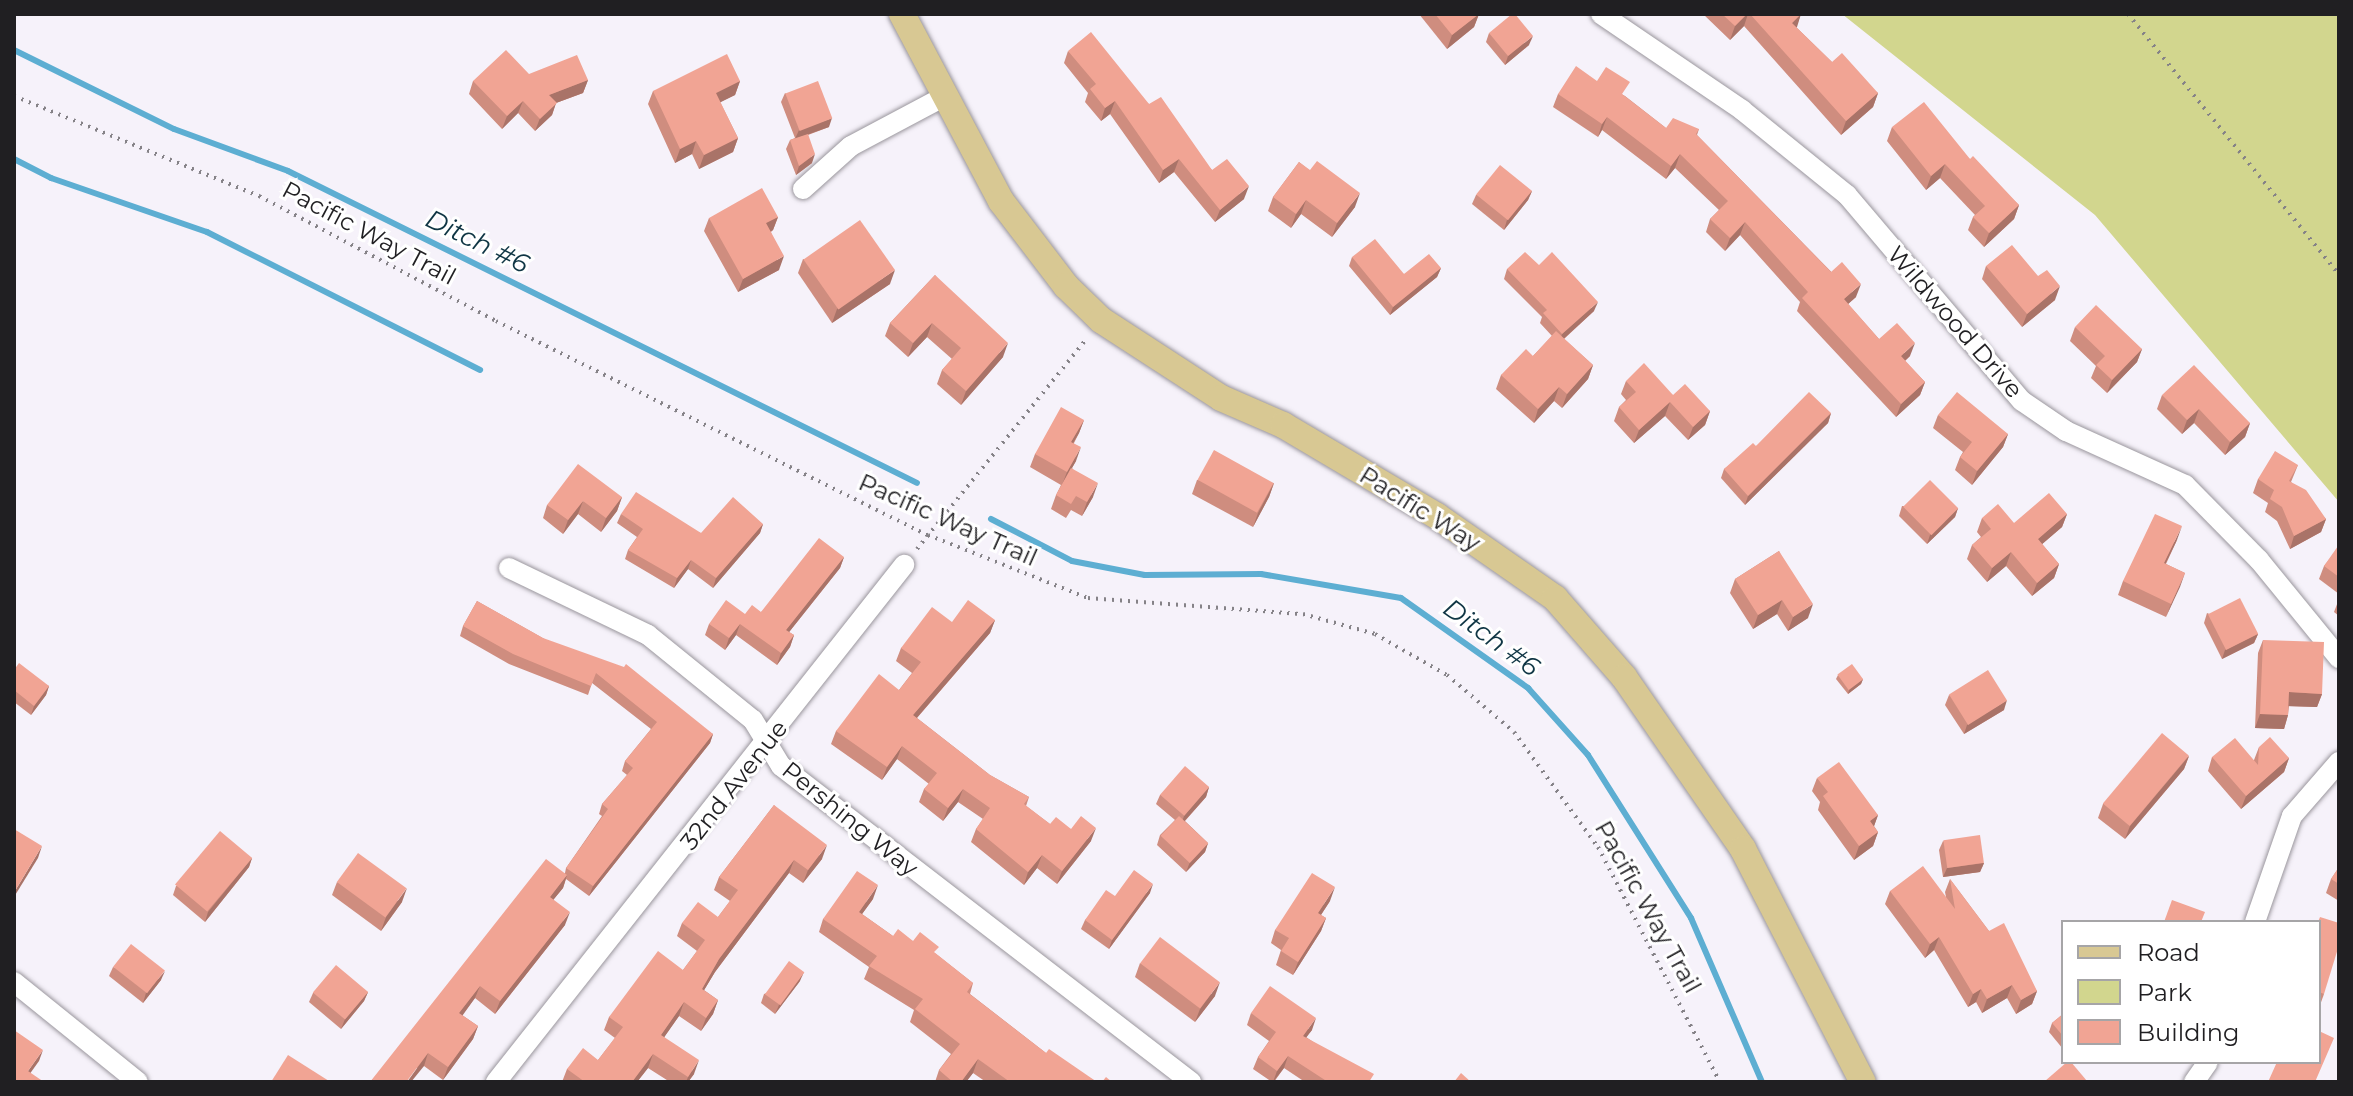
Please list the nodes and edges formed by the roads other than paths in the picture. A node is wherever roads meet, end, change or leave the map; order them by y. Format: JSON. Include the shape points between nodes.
{"nodes":[{"id":1,"x":902,"y":14,"type":"edge"},
{"id":2,"x":1601,"y":14,"type":"edge"},
{"id":3,"x":945,"y":96,"type":"junction"},
{"id":4,"x":803,"y":189,"type":"dead end"},
{"id":5,"x":904,"y":565,"type":"road end"},
{"id":6,"x":509,"y":568,"type":"dead end"},
{"id":7,"x":2339,"y":658,"type":"edge"},
{"id":8,"x":766,"y":745,"type":"junction"},
{"id":9,"x":2339,"y":762,"type":"edge"},
{"id":10,"x":2256,"y":920,"type":"edge"},
{"id":11,"x":14,"y":982,"type":"edge"},
{"id":12,"x":2207,"y":1064,"type":"edge"},
{"id":13,"x":138,"y":1082,"type":"edge"},
{"id":14,"x":496,"y":1082,"type":"edge"},
{"id":15,"x":1191,"y":1082,"type":"edge"},
{"id":16,"x":1863,"y":1082,"type":"edge"},
{"id":17,"x":2194,"y":1082,"type":"edge"}],
"edges":[{"from":1,"to":3,"type":"main road","name":"Pacific Way"},
{"from":2,"to":7,"type":"street","name":"Wildwood Drive","via":[[1742,110],[1847,195],[2022,401],[2066,431],[2185,485],[2259,560]]},
{"from":3,"to":4,"type":"street","via":[[851,146]]},
{"from":3,"to":16,"type":"main road","name":"Pacific Way","via":[[1001,201],[1066,286],[1101,320],[1221,398],[1283,425],[1437,516],[1555,598],[1631,687],[1743,849]]},
{"from":5,"to":8,"type":"street","name":"32nd Avenue"},
{"from":6,"to":8,"type":"street","name":"Pershing Way","via":[[648,635],[753,720]]},
{"from":8,"to":14,"type":"street","name":"32nd Avenue"},
{"from":8,"to":15,"type":"street","name":"Pershing Way","via":[[781,766]]},
{"from":9,"to":10,"type":"street","via":[[2292,816]]},
{"from":11,"to":13,"type":"street"},
{"from":12,"to":17,"type":"street"}]}
